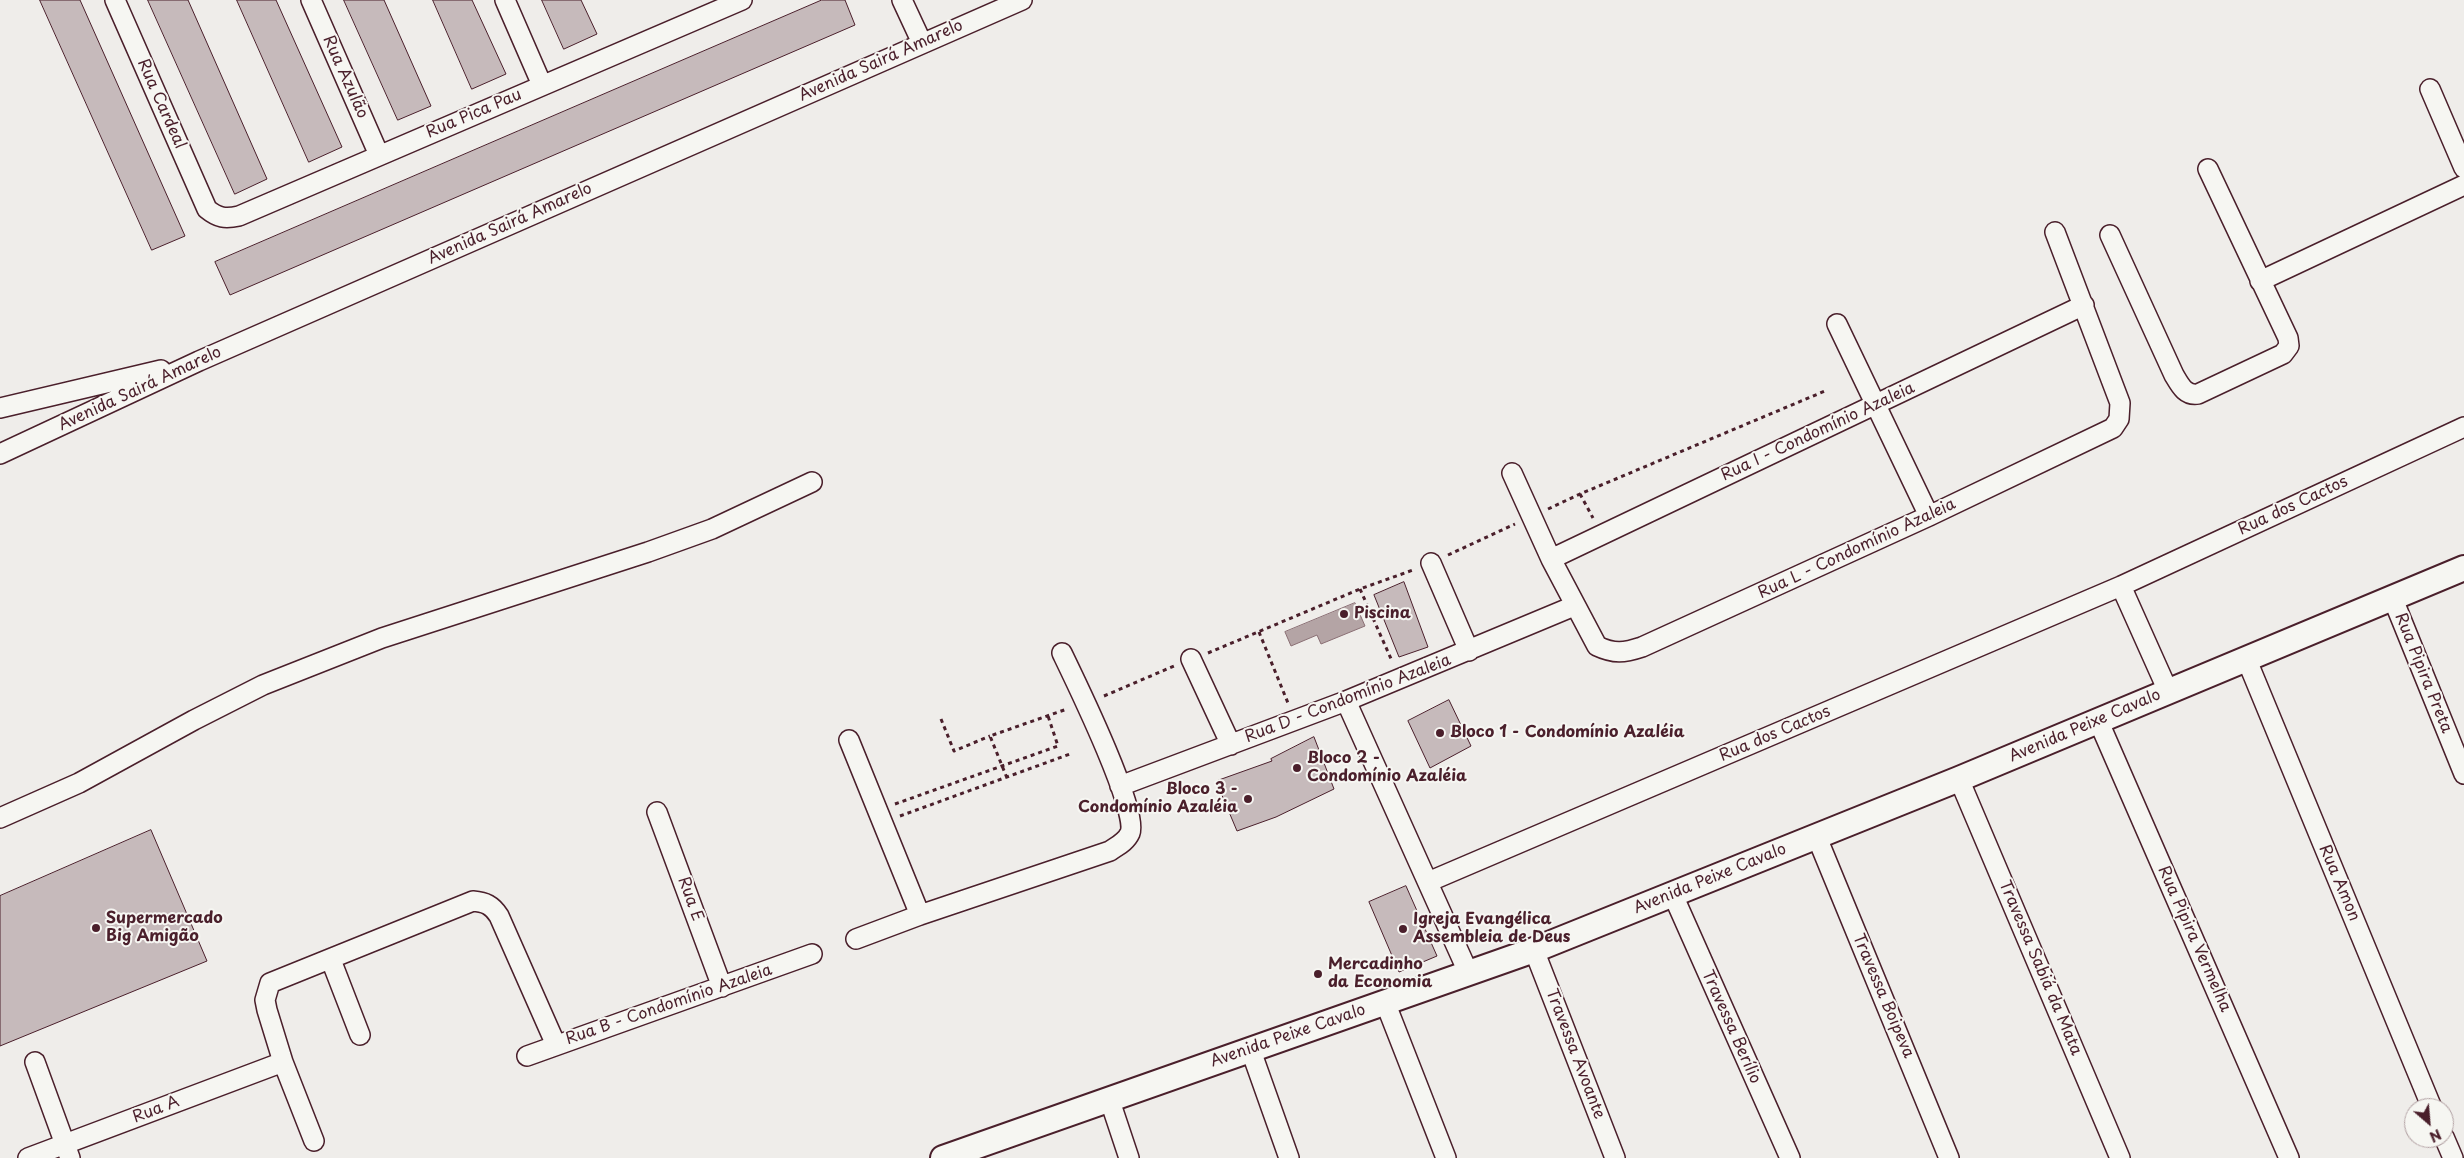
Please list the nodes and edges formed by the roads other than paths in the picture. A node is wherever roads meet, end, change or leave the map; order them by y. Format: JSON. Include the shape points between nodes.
{"nodes":[{"id":1,"x":115,"y":0,"type":"edge"},
{"id":2,"x":311,"y":0,"type":"edge"},
{"id":3,"x":505,"y":0,"type":"edge"},
{"id":4,"x":742,"y":0,"type":"edge"},
{"id":5,"x":902,"y":0,"type":"edge"},
{"id":6,"x":1022,"y":0,"type":"edge"},
{"id":7,"x":705,"y":7,"type":"edge"},
{"id":8,"x":922,"y":43,"type":"junction"},
{"id":9,"x":542,"y":85,"type":"junction"},
{"id":10,"x":2430,"y":88,"type":"dead end"},
{"id":11,"x":379,"y":155,"type":"junction"},
{"id":12,"x":2464,"y":168,"type":"edge"},
{"id":13,"x":2208,"y":169,"type":"dead end"},
{"id":14,"x":2464,"y":185,"type":"edge"},
{"id":15,"x":207,"y":209,"type":"joint"},
{"id":16,"x":2055,"y":232,"type":"dead end"},
{"id":17,"x":2110,"y":235,"type":"dead end"},
{"id":18,"x":2260,"y":281,"type":"junction"},
{"id":19,"x":2084,"y":305,"type":"junction"},
{"id":20,"x":1837,"y":324,"type":"dead end"},
{"id":21,"x":199,"y":362,"type":"junction"},
{"id":22,"x":1876,"y":404,"type":"junction"},
{"id":23,"x":0,"y":408,"type":"edge"},
{"id":24,"x":2464,"y":427,"type":"edge"},
{"id":25,"x":0,"y":454,"type":"edge"},
{"id":26,"x":1512,"y":473,"type":"dead end"},
{"id":27,"x":812,"y":482,"type":"dead end"},
{"id":28,"x":1929,"y":516,"type":"junction"},
{"id":29,"x":1551,"y":559,"type":"junction"},
{"id":30,"x":1431,"y":563,"type":"road end"},
{"id":31,"x":2464,"y":568,"type":"edge"},
{"id":32,"x":2121,"y":586,"type":"junction"},
{"id":33,"x":2393,"y":599,"type":"junction"},
{"id":34,"x":1574,"y":606,"type":"junction"},
{"id":35,"x":1469,"y":651,"type":"junction"},
{"id":36,"x":1062,"y":653,"type":"dead end"},
{"id":37,"x":2246,"y":658,"type":"junction"},
{"id":38,"x":1191,"y":660,"type":"road end"},
{"id":39,"x":2168,"y":691,"type":"junction"},
{"id":40,"x":1346,"y":701,"type":"junction"},
{"id":41,"x":2098,"y":720,"type":"junction"},
{"id":42,"x":849,"y":740,"type":"dead end"},
{"id":43,"x":1231,"y":745,"type":"junction"},
{"id":44,"x":2464,"y":774,"type":"edge"},
{"id":45,"x":1959,"y":779,"type":"junction"},
{"id":46,"x":1120,"y":786,"type":"junction"},
{"id":47,"x":657,"y":812,"type":"dead end"},
{"id":48,"x":0,"y":818,"type":"edge"},
{"id":49,"x":1816,"y":835,"type":"junction"},
{"id":50,"x":1428,"y":882,"type":"junction"},
{"id":51,"x":1672,"y":895,"type":"junction"},
{"id":52,"x":920,"y":915,"type":"junction"},
{"id":53,"x":856,"y":939,"type":"dead end"},
{"id":54,"x":1534,"y":950,"type":"junction"},
{"id":55,"x":812,"y":954,"type":"dead end"},
{"id":56,"x":331,"y":960,"type":"junction"},
{"id":57,"x":1468,"y":972,"type":"junction"},
{"id":58,"x":722,"y":987,"type":"junction"},
{"id":59,"x":1385,"y":1002,"type":"junction"},
{"id":60,"x":360,"y":1035,"type":"dead end"},
{"id":61,"x":556,"y":1045,"type":"junction"},
{"id":62,"x":1250,"y":1048,"type":"junction"},
{"id":63,"x":527,"y":1056,"type":"dead end"},
{"id":64,"x":35,"y":1062,"type":"dead end"},
{"id":65,"x":283,"y":1062,"type":"junction"},
{"id":66,"x":1109,"y":1098,"type":"junction"},
{"id":67,"x":2428,"y":1098,"type":"edge"},
{"id":68,"x":314,"y":1141,"type":"dead end"},
{"id":69,"x":68,"y":1151,"type":"edge"},
{"id":70,"x":28,"y":1158,"type":"edge"},
{"id":71,"x":943,"y":1158,"type":"edge"},
{"id":72,"x":1129,"y":1158,"type":"edge"},
{"id":73,"x":1289,"y":1158,"type":"edge"},
{"id":74,"x":1446,"y":1158,"type":"edge"},
{"id":75,"x":1615,"y":1158,"type":"edge"},
{"id":76,"x":1790,"y":1158,"type":"edge"},
{"id":77,"x":1950,"y":1158,"type":"edge"},
{"id":78,"x":2120,"y":1158,"type":"edge"},
{"id":79,"x":2289,"y":1158,"type":"edge"}],
"edges":[{"from":1,"to":15,"type":"street","name":"Rua Cardeal"},
{"from":2,"to":11,"type":"street","name":"Rua Azulão"},
{"from":3,"to":9,"type":"street"},
{"from":4,"to":7,"type":"street","name":"Rua Pica Pau"},
{"from":5,"to":8,"type":"street"},
{"from":6,"to":8,"type":"street","name":"Avenida Sairá Amarelo"},
{"from":7,"to":9,"type":"street","name":"Rua Pica Pau"},
{"from":8,"to":21,"type":"street","name":"Avenida Sairá Amarelo"},
{"from":9,"to":11,"type":"street","name":"Rua Pica Pau"},
{"from":10,"to":12,"type":"street"},
{"from":11,"to":15,"type":"street","name":"Rua Pica Pau","via":[[239,216],[215,216]]},
{"from":13,"to":18,"type":"street"},
{"from":14,"to":18,"type":"street"},
{"from":16,"to":19,"type":"street"},
{"from":17,"to":18,"type":"street","via":[[2174,375],[2184,390],[2192,395],[2283,354],[2289,346]]},
{"from":19,"to":22,"type":"street","name":"Rua I - Condomínio Azaleia"},
{"from":19,"to":28,"type":"street","name":"Rua L - Condomínio Azaleia","via":[[2120,403],[2119,420],[2113,428]]},
{"from":20,"to":22,"type":"street"},
{"from":21,"to":23,"type":"street"},
{"from":21,"to":25,"type":"street","name":"Avenida Sairá Amarelo"},
{"from":22,"to":28,"type":"street"},
{"from":22,"to":29,"type":"street","name":"Rua I - Condomínio Azaleia"},
{"from":24,"to":32,"type":"street","name":"Rua dos Cactos"},
{"from":26,"to":29,"type":"street"},
{"from":27,"to":48,"type":"street","via":[[712,528],[648,552],[382,638],[263,685],[79,783]]},
{"from":28,"to":34,"type":"street","name":"Rua L - Condomínio Azaleia","via":[[1625,653],[1610,652],[1597,646]]},
{"from":29,"to":34,"type":"street"},
{"from":30,"to":35,"type":"street"},
{"from":31,"to":33,"type":"street","name":"Avenida Peixe Cavalo"},
{"from":32,"to":39,"type":"street"},
{"from":32,"to":50,"type":"street","name":"Rua dos Cactos"},
{"from":33,"to":37,"type":"street","name":"Avenida Peixe Cavalo"},
{"from":33,"to":44,"type":"street","name":"Rua Pipira Preta"},
{"from":34,"to":35,"type":"street","name":"Rua D - Condomínio Azaleia"},
{"from":35,"to":40,"type":"street","name":"Rua D - Condomínio Azaleia"},
{"from":36,"to":46,"type":"street"},
{"from":37,"to":39,"type":"street","name":"Avenida Peixe Cavalo"},
{"from":37,"to":67,"type":"street","name":"Rua Amon"},
{"from":38,"to":43,"type":"street"},
{"from":39,"to":41,"type":"street","name":"Avenida Peixe Cavalo"},
{"from":40,"to":43,"type":"street","name":"Rua D - Condomínio Azaleia"},
{"from":40,"to":50,"type":"street"},
{"from":41,"to":45,"type":"street","name":"Avenida Peixe Cavalo"},
{"from":41,"to":79,"type":"street","name":"Rua Pipira Vermelha"},
{"from":42,"to":52,"type":"street","via":[[886,808]]},
{"from":43,"to":46,"type":"street","name":"Rua D - Condomínio Azaleia"},
{"from":45,"to":49,"type":"street","name":"Avenida Peixe Cavalo"},
{"from":45,"to":78,"type":"street","name":"Travessa Sabiá da Mata"},
{"from":46,"to":52,"type":"street","via":[[1129,818],[1130,832],[1124,842],[1110,851]]},
{"from":47,"to":58,"type":"street","name":"Rua E"},
{"from":49,"to":51,"type":"street","name":"Avenida Peixe Cavalo"},
{"from":49,"to":77,"type":"street","name":"Travessa Boipeva"},
{"from":50,"to":57,"type":"street"},
{"from":51,"to":54,"type":"street","name":"Avenida Peixe Cavalo"},
{"from":51,"to":76,"type":"street","name":"Travessa Berílio"},
{"from":52,"to":53,"type":"street"},
{"from":54,"to":57,"type":"street","name":"Avenida Peixe Cavalo"},
{"from":54,"to":75,"type":"street","name":"Travessa Avoante"},
{"from":55,"to":58,"type":"street","name":"Rua B - Condomínio Azaleia"},
{"from":56,"to":60,"type":"street"},
{"from":56,"to":61,"type":"street","via":[[472,901],[484,902],[499,916]]},
{"from":56,"to":65,"type":"street","via":[[270,983],[265,1000]]},
{"from":57,"to":59,"type":"street","name":"Avenida Peixe Cavalo"},
{"from":58,"to":61,"type":"street","name":"Rua B - Condomínio Azaleia"},
{"from":59,"to":62,"type":"street","name":"Avenida Peixe Cavalo"},
{"from":59,"to":74,"type":"street"},
{"from":61,"to":63,"type":"street","name":"Rua B - Condomínio Azaleia"},
{"from":62,"to":66,"type":"street","name":"Avenida Peixe Cavalo"},
{"from":62,"to":73,"type":"street"},
{"from":64,"to":69,"type":"street"},
{"from":65,"to":68,"type":"street"},
{"from":65,"to":69,"type":"street","name":"Rua A"},
{"from":66,"to":71,"type":"street","name":"Avenida Peixe Cavalo"},
{"from":66,"to":72,"type":"street"},
{"from":69,"to":70,"type":"street","name":"Rua A"}]}
